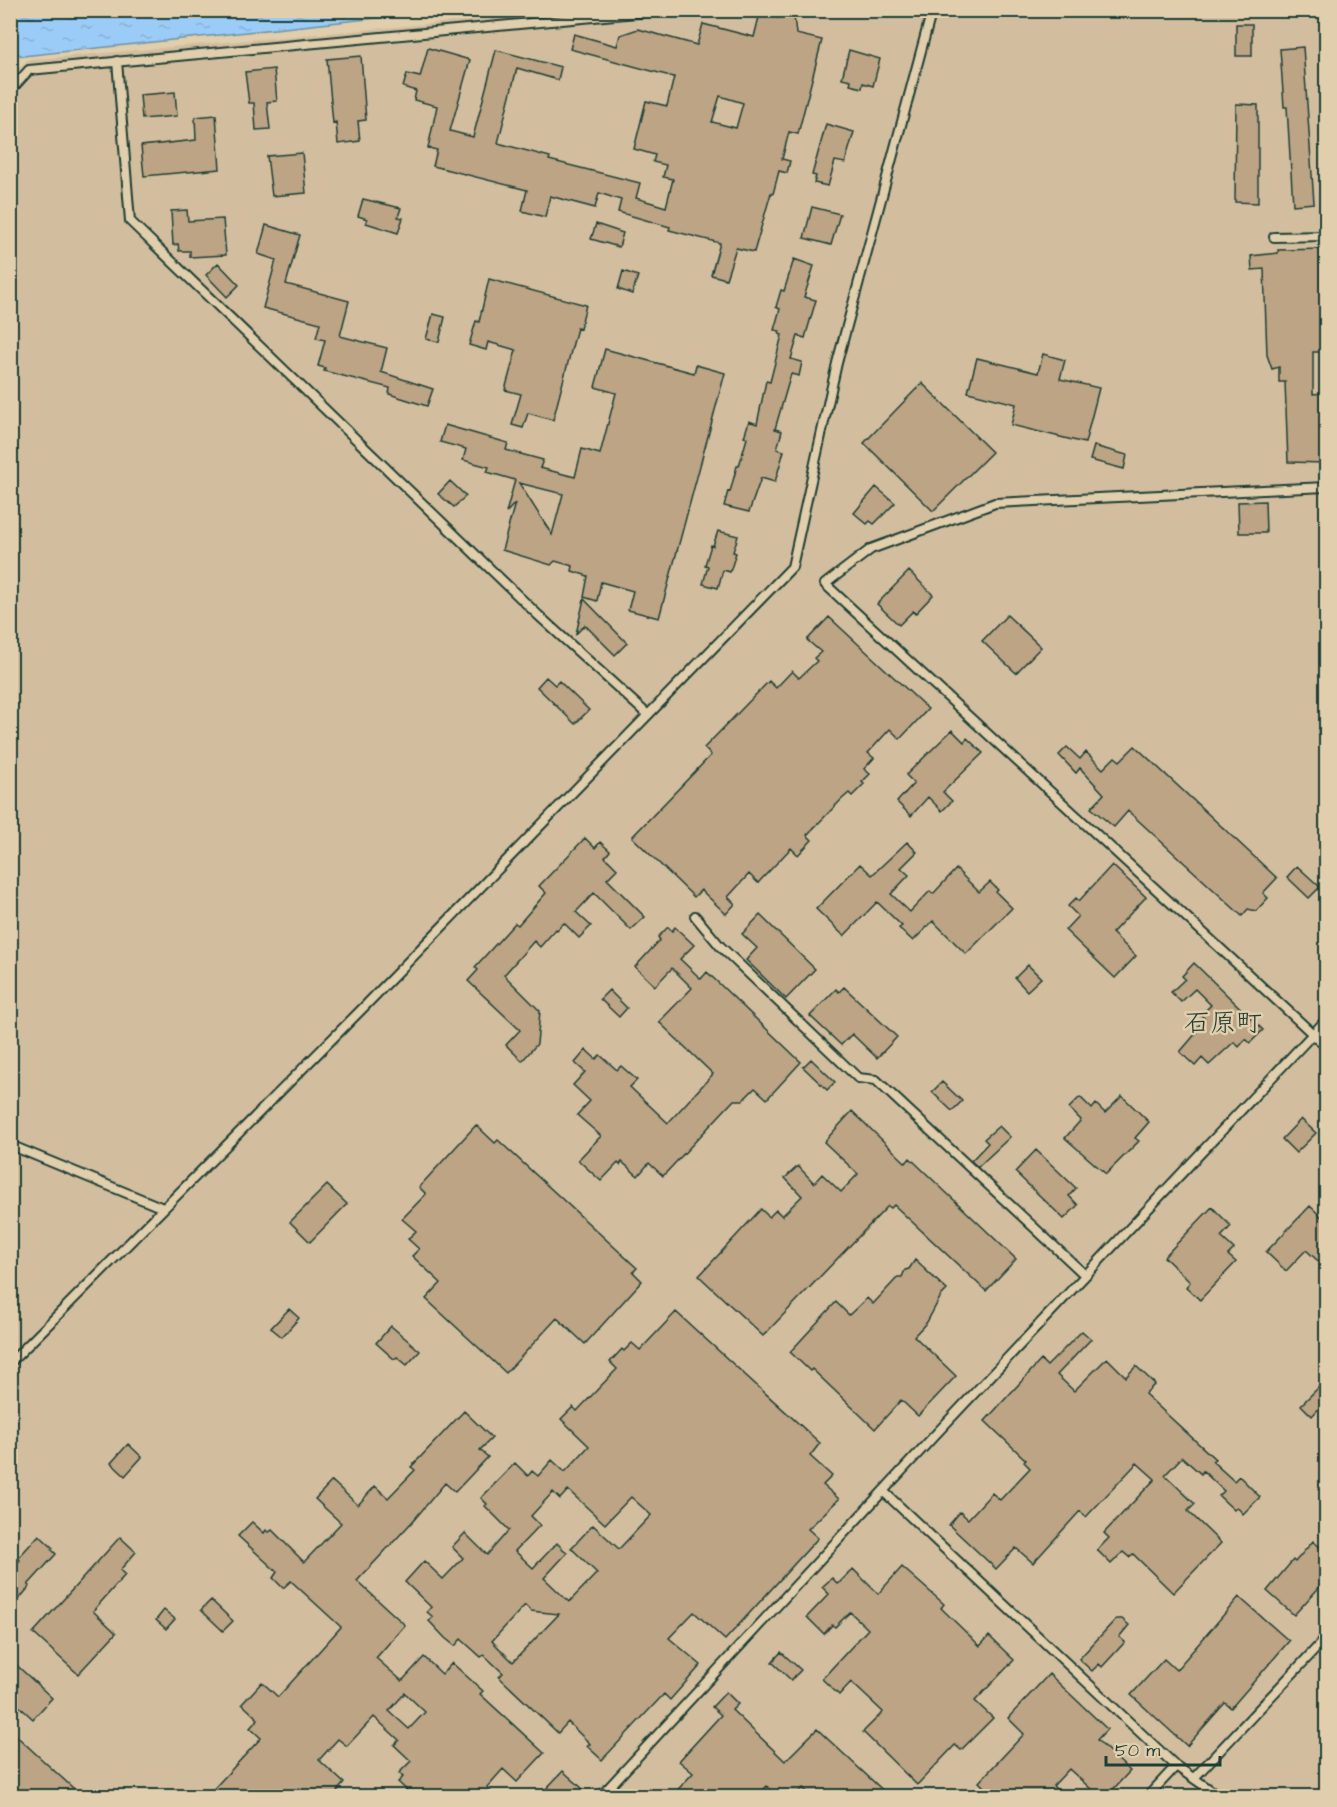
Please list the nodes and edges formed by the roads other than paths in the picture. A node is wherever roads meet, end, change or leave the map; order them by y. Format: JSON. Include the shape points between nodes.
{"nodes":[{"id":1,"x":668,"y":10,"type":"edge"},
{"id":2,"x":932,"y":10,"type":"edge"},
{"id":3,"x":117,"y":61,"type":"junction"},
{"id":4,"x":10,"y":91,"type":"edge"},
{"id":5,"x":1326,"y":236,"type":"edge"},
{"id":6,"x":1274,"y":237,"type":"dead end"},
{"id":7,"x":1326,"y":487,"type":"edge"},
{"id":8,"x":648,"y":715,"type":"junction"},
{"id":9,"x":695,"y":916,"type":"dead end"},
{"id":10,"x":1326,"y":1020,"type":"edge"},
{"id":11,"x":1314,"y":1034,"type":"junction"},
{"id":12,"x":1326,"y":1046,"type":"edge"},
{"id":13,"x":10,"y":1145,"type":"edge"},
{"id":14,"x":163,"y":1208,"type":"junction"},
{"id":15,"x":1085,"y":1275,"type":"junction"},
{"id":16,"x":10,"y":1363,"type":"edge"},
{"id":17,"x":883,"y":1491,"type":"junction"},
{"id":18,"x":1326,"y":1638,"type":"edge"},
{"id":19,"x":1176,"y":1766,"type":"junction"},
{"id":20,"x":1194,"y":1778,"type":"junction"},
{"id":21,"x":601,"y":1797,"type":"edge"},
{"id":22,"x":1148,"y":1797,"type":"edge"},
{"id":23,"x":1220,"y":1797,"type":"edge"}],
"edges":[{"from":1,"to":3,"type":"lane"},
{"from":2,"to":8,"type":"lane","via":[[837,363],[792,567]]},
{"from":3,"to":4,"type":"lane","via":[[29,70]]},
{"from":3,"to":8,"type":"lane","via":[[130,221],[538,615]]},
{"from":5,"to":6,"type":"lane"},
{"from":7,"to":11,"type":"lane","via":[[995,503],[871,549],[825,584]]},
{"from":8,"to":14,"type":"lane"},
{"from":9,"to":15,"type":"lane","via":[[720,946],[858,1078],[876,1080]]},
{"from":10,"to":11,"type":"lane"},
{"from":11,"to":12,"type":"lane"},
{"from":11,"to":15,"type":"lane"},
{"from":13,"to":14,"type":"lane"},
{"from":14,"to":16,"type":"lane"},
{"from":15,"to":17,"type":"lane"},
{"from":17,"to":19,"type":"lane"},
{"from":17,"to":21,"type":"lane"},
{"from":18,"to":20,"type":"lane"},
{"from":19,"to":20,"type":"lane"},
{"from":19,"to":22,"type":"lane"},
{"from":20,"to":23,"type":"lane"}]}
